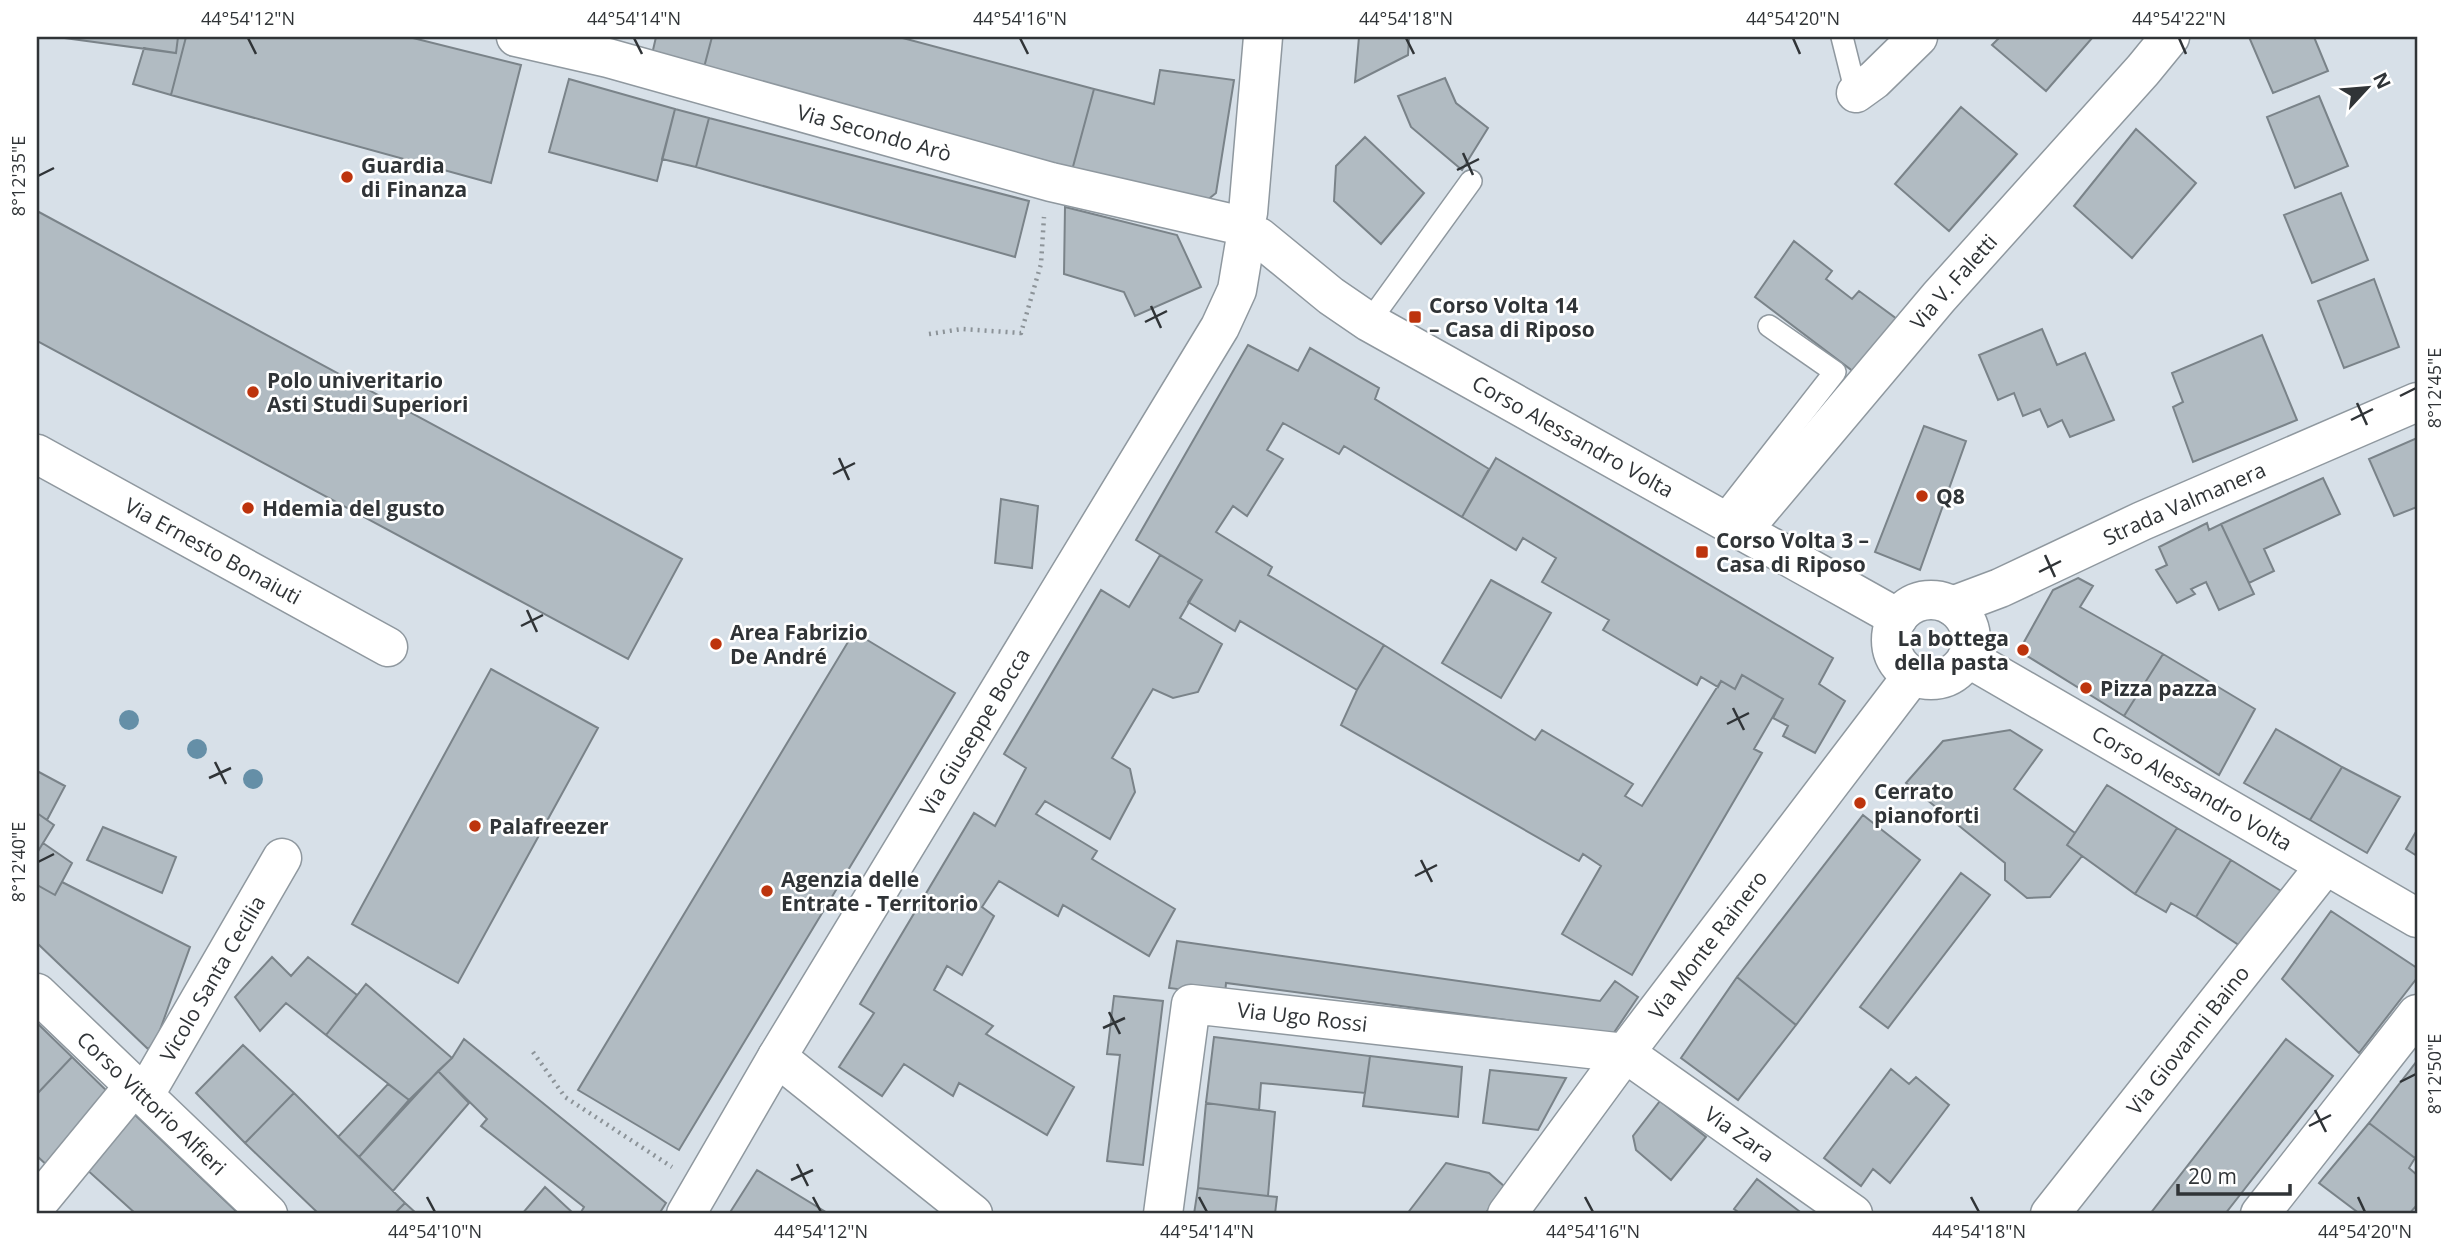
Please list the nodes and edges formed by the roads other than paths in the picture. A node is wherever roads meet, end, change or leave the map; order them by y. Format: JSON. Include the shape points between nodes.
{"nodes":[{"id":1,"x":516,"y":37,"type":"edge"},
{"id":2,"x":1262,"y":37,"type":"edge"},
{"id":3,"x":1842,"y":37,"type":"edge"},
{"id":4,"x":1917,"y":37,"type":"edge"},
{"id":5,"x":2170,"y":37,"type":"edge"},
{"id":6,"x":1856,"y":93,"type":"joint"},
{"id":7,"x":1471,"y":181,"type":"dead end"},
{"id":8,"x":1246,"y":229,"type":"junction"},
{"id":9,"x":1369,"y":322,"type":"junction"},
{"id":10,"x":1769,"y":326,"type":"dead end"},
{"id":11,"x":2417,"y":402,"type":"edge"},
{"id":12,"x":37,"y":454,"type":"edge"},
{"id":13,"x":1731,"y":525,"type":"junction"},
{"id":14,"x":1952,"y":606,"type":"junction"},
{"id":15,"x":1898,"y":618,"type":"junction"},
{"id":16,"x":388,"y":647,"type":"dead end"},
{"id":17,"x":1968,"y":658,"type":"junction"},
{"id":18,"x":1912,"y":676,"type":"junction"},
{"id":19,"x":282,"y":858,"type":"dead end"},
{"id":20,"x":2325,"y":866,"type":"junction"},
{"id":21,"x":2417,"y":918,"type":"edge"},
{"id":22,"x":37,"y":993,"type":"edge"},
{"id":23,"x":2417,"y":1014,"type":"edge"},
{"id":24,"x":1625,"y":1053,"type":"junction"},
{"id":25,"x":777,"y":1057,"type":"junction"},
{"id":26,"x":139,"y":1091,"type":"junction"},
{"id":27,"x":694,"y":1201,"type":"edge"},
{"id":28,"x":37,"y":1204,"type":"edge"},
{"id":29,"x":268,"y":1214,"type":"edge"},
{"id":30,"x":973,"y":1214,"type":"edge"},
{"id":31,"x":1163,"y":1214,"type":"edge"},
{"id":32,"x":1507,"y":1214,"type":"edge"},
{"id":33,"x":1853,"y":1214,"type":"edge"},
{"id":34,"x":2050,"y":1214,"type":"edge"},
{"id":35,"x":2260,"y":1214,"type":"edge"}],
"edges":[{"from":1,"to":8,"type":"street","name":"Via Secondo Arò","via":[[608,58],[1051,182]]},
{"from":2,"to":8,"type":"street","name":"Via Giuseppe Bocca"},
{"from":3,"to":6,"type":"lane"},
{"from":4,"to":6,"type":"street"},
{"from":5,"to":13,"type":"street","name":"Via V. Faletti"},
{"from":7,"to":9,"type":"lane"},
{"from":8,"to":9,"type":"street","name":"Corso Alessandro Volta"},
{"from":8,"to":25,"type":"street","name":"Via Giuseppe Bocca","via":[[1237,290],[1220,327]]},
{"from":9,"to":13,"type":"street","name":"Corso Alessandro Volta"},
{"from":10,"to":13,"type":"lane","via":[[1835,372]]},
{"from":11,"to":14,"type":"street","name":"Strada Valmanera"},
{"from":12,"to":16,"type":"street","name":"Via Ernesto Bonaiuti"},
{"from":13,"to":15,"type":"street","name":"Corso Alessandro Volta"},
{"from":14,"to":15,"type":"street","via":[[1928,600],[1906,609]]},
{"from":14,"to":17,"type":"street","via":[[1968,624]]},
{"from":15,"to":18,"type":"street","via":[[1891,644],[1894,656]]},
{"from":17,"to":18,"type":"street","via":[[1944,679]]},
{"from":17,"to":20,"type":"street","name":"Corso Alessandro Volta"},
{"from":18,"to":24,"type":"street","name":"Via Monte Rainero"},
{"from":19,"to":26,"type":"street","name":"Vicolo Santa Cecilia"},
{"from":20,"to":21,"type":"street","name":"Corso Alessandro Volta"},
{"from":20,"to":34,"type":"street","name":"Via Giovanni Baino"},
{"from":22,"to":26,"type":"street","name":"Corso Vittorio Alfieri"},
{"from":23,"to":35,"type":"street"},
{"from":24,"to":31,"type":"street","name":"Via Ugo Rossi","via":[[1191,1004]]},
{"from":24,"to":32,"type":"street","name":"Via Monte Rainero"},
{"from":24,"to":33,"type":"street","name":"Via Zara"},
{"from":25,"to":27,"type":"street","name":"Via Giuseppe Bocca"},
{"from":25,"to":30,"type":"street"},
{"from":26,"to":28,"type":"street","name":"Vicolo Santa Cecilia"},
{"from":26,"to":29,"type":"street","name":"Corso Vittorio Alfieri"}]}
